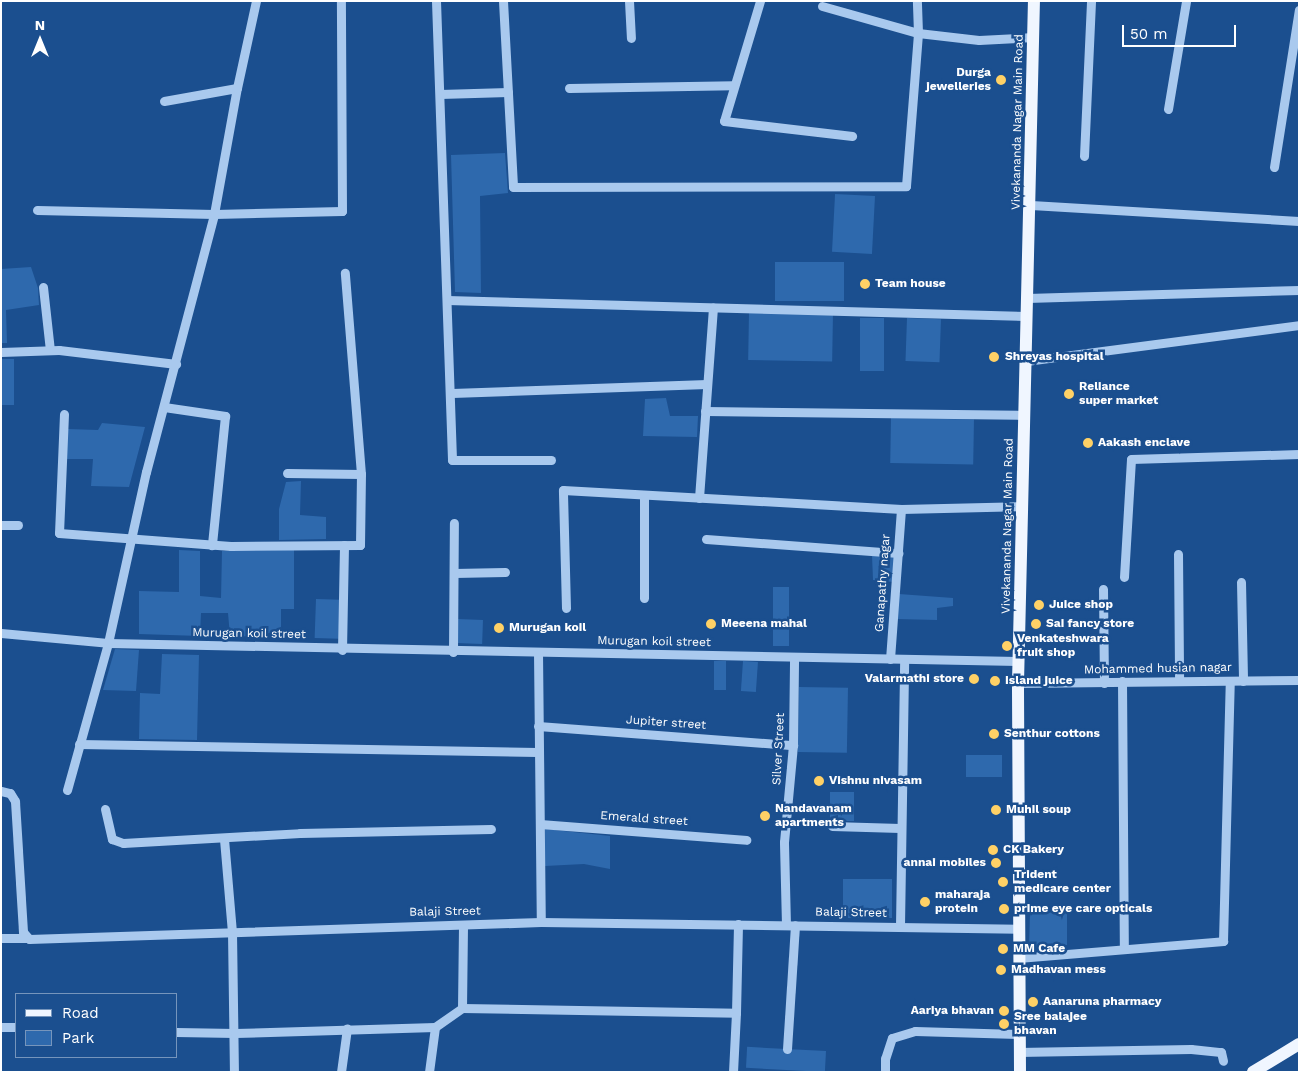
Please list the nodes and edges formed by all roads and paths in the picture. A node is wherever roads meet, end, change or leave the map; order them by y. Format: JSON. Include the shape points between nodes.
{"nodes":[{"id":1,"x":256,"y":1,"type":"edge"},
{"id":2,"x":341,"y":1,"type":"edge"},
{"id":3,"x":436,"y":1,"type":"edge"},
{"id":4,"x":502,"y":1,"type":"edge"},
{"id":5,"x":629,"y":1,"type":"edge"},
{"id":6,"x":760,"y":1,"type":"edge"},
{"id":7,"x":917,"y":1,"type":"edge"},
{"id":8,"x":1034,"y":1,"type":"edge"},
{"id":9,"x":1091,"y":1,"type":"edge"},
{"id":10,"x":1186,"y":1,"type":"edge"},
{"id":11,"x":822,"y":6,"type":"dead end"},
{"id":12,"x":1299,"y":10,"type":"edge"},
{"id":13,"x":918,"y":33,"type":"junction"},
{"id":14,"x":1034,"y":37,"type":"junction"},
{"id":15,"x":631,"y":38,"type":"dead end"},
{"id":16,"x":733,"y":85,"type":"junction"},
{"id":17,"x":237,"y":88,"type":"junction"},
{"id":18,"x":568,"y":88,"type":"dead end"},
{"id":19,"x":508,"y":92,"type":"junction"},
{"id":20,"x":440,"y":94,"type":"junction"},
{"id":21,"x":164,"y":101,"type":"dead end"},
{"id":22,"x":1168,"y":109,"type":"dead end"},
{"id":23,"x":852,"y":136,"type":"dead end"},
{"id":24,"x":1084,"y":156,"type":"dead end"},
{"id":25,"x":1274,"y":167,"type":"dead end"},
{"id":26,"x":1031,"y":205,"type":"junction"},
{"id":27,"x":37,"y":210,"type":"dead end"},
{"id":28,"x":214,"y":214,"type":"junction"},
{"id":29,"x":1299,"y":221,"type":"edge"},
{"id":30,"x":345,"y":273,"type":"dead end"},
{"id":31,"x":43,"y":287,"type":"dead end"},
{"id":32,"x":1299,"y":290,"type":"edge"},
{"id":33,"x":1028,"y":298,"type":"junction"},
{"id":34,"x":447,"y":300,"type":"junction"},
{"id":35,"x":713,"y":308,"type":"junction"},
{"id":36,"x":1027,"y":316,"type":"junction"},
{"id":37,"x":1299,"y":325,"type":"edge"},
{"id":38,"x":50,"y":350,"type":"junction"},
{"id":39,"x":1,"y":352,"type":"edge"},
{"id":40,"x":1026,"y":361,"type":"junction"},
{"id":41,"x":176,"y":364,"type":"junction"},
{"id":42,"x":707,"y":384,"type":"junction"},
{"id":43,"x":452,"y":393,"type":"junction"},
{"id":44,"x":164,"y":406,"type":"junction"},
{"id":45,"x":705,"y":411,"type":"junction"},
{"id":46,"x":64,"y":414,"type":"dead end"},
{"id":47,"x":1025,"y":415,"type":"junction"},
{"id":48,"x":1299,"y":454,"type":"edge"},
{"id":49,"x":551,"y":460,"type":"dead end"},
{"id":50,"x":287,"y":473,"type":"dead end"},
{"id":51,"x":361,"y":474,"type":"junction"},
{"id":52,"x":644,"y":496,"type":"junction"},
{"id":53,"x":699,"y":498,"type":"junction"},
{"id":54,"x":1023,"y":506,"type":"junction"},
{"id":55,"x":901,"y":509,"type":"junction"},
{"id":56,"x":454,"y":523,"type":"dead end"},
{"id":57,"x":1,"y":525,"type":"edge"},
{"id":58,"x":18,"y":526,"type":"dead end"},
{"id":59,"x":706,"y":539,"type":"dead end"},
{"id":60,"x":130,"y":541,"type":"junction"},
{"id":61,"x":212,"y":545,"type":"junction"},
{"id":62,"x":344,"y":545,"type":"junction"},
{"id":63,"x":898,"y":553,"type":"junction"},
{"id":64,"x":1178,"y":554,"type":"dead end"},
{"id":65,"x":505,"y":572,"type":"dead end"},
{"id":66,"x":454,"y":573,"type":"junction"},
{"id":67,"x":1124,"y":577,"type":"dead end"},
{"id":68,"x":1242,"y":582,"type":"dead end"},
{"id":69,"x":1104,"y":589,"type":"dead end"},
{"id":70,"x":644,"y":598,"type":"dead end"},
{"id":71,"x":566,"y":608,"type":"dead end"},
{"id":72,"x":1,"y":632,"type":"edge"},
{"id":73,"x":108,"y":644,"type":"junction"},
{"id":74,"x":343,"y":649,"type":"junction"},
{"id":75,"x":453,"y":651,"type":"junction"},
{"id":76,"x":538,"y":652,"type":"junction"},
{"id":77,"x":794,"y":657,"type":"junction"},
{"id":78,"x":890,"y":659,"type":"junction"},
{"id":79,"x":904,"y":659,"type":"junction"},
{"id":80,"x":1019,"y":661,"type":"junction"},
{"id":81,"x":1299,"y":680,"type":"edge"},
{"id":82,"x":1122,"y":681,"type":"junction"},
{"id":83,"x":1179,"y":681,"type":"junction"},
{"id":84,"x":1230,"y":681,"type":"junction"},
{"id":85,"x":1243,"y":681,"type":"junction"},
{"id":86,"x":1018,"y":683,"type":"junction"},
{"id":87,"x":1104,"y":683,"type":"junction"},
{"id":88,"x":538,"y":726,"type":"junction"},
{"id":89,"x":79,"y":744,"type":"junction"},
{"id":90,"x":793,"y":745,"type":"junction"},
{"id":91,"x":537,"y":752,"type":"junction"},
{"id":92,"x":67,"y":790,"type":"dead end"},
{"id":93,"x":3,"y":791,"type":"edge"},
{"id":94,"x":105,"y":809,"type":"dead end"},
{"id":95,"x":540,"y":824,"type":"junction"},
{"id":96,"x":832,"y":826,"type":"dead end"},
{"id":97,"x":900,"y":828,"type":"junction"},
{"id":98,"x":491,"y":829,"type":"dead end"},
{"id":99,"x":224,"y":840,"type":"junction"},
{"id":100,"x":746,"y":840,"type":"dead end"},
{"id":101,"x":541,"y":922,"type":"junction"},
{"id":102,"x":463,"y":924,"type":"junction"},
{"id":103,"x":738,"y":924,"type":"junction"},
{"id":104,"x":791,"y":924,"type":"junction"},
{"id":105,"x":900,"y":926,"type":"junction"},
{"id":106,"x":1018,"y":928,"type":"junction"},
{"id":107,"x":232,"y":932,"type":"junction"},
{"id":108,"x":1,"y":938,"type":"edge"},
{"id":109,"x":26,"y":938,"type":"junction"},
{"id":110,"x":1124,"y":949,"type":"junction"},
{"id":111,"x":1018,"y":958,"type":"junction"},
{"id":112,"x":462,"y":1008,"type":"junction"},
{"id":113,"x":736,"y":1013,"type":"junction"},
{"id":114,"x":1,"y":1027,"type":"edge"},
{"id":115,"x":15,"y":1027,"type":"edge"},
{"id":116,"x":435,"y":1027,"type":"junction"},
{"id":117,"x":347,"y":1028,"type":"junction"},
{"id":118,"x":178,"y":1032,"type":"edge"},
{"id":119,"x":235,"y":1034,"type":"junction"},
{"id":120,"x":1018,"y":1034,"type":"junction"},
{"id":121,"x":1299,"y":1044,"type":"edge"},
{"id":122,"x":787,"y":1049,"type":"dead end"},
{"id":123,"x":1018,"y":1052,"type":"junction"},
{"id":124,"x":1223,"y":1060,"type":"dead end"},
{"id":125,"x":234,"y":1072,"type":"edge"},
{"id":126,"x":341,"y":1072,"type":"edge"},
{"id":127,"x":429,"y":1072,"type":"edge"},
{"id":128,"x":733,"y":1072,"type":"edge"},
{"id":129,"x":885,"y":1072,"type":"edge"},
{"id":130,"x":1015,"y":1072,"type":"edge"},
{"id":131,"x":1020,"y":1072,"type":"edge"},
{"id":132,"x":1253,"y":1072,"type":"edge"}],
"edges":[{"from":1,"to":17,"type":"street"},
{"from":2,"to":28,"type":"street","via":[[342,210]]},
{"from":3,"to":20,"type":"street"},
{"from":4,"to":19,"type":"street"},
{"from":5,"to":15,"type":"street"},
{"from":6,"to":16,"type":"street"},
{"from":7,"to":13,"type":"street"},
{"from":8,"to":14,"type":"main road","name":"Vivekananda Nagar Main Road"},
{"from":9,"to":24,"type":"street"},
{"from":10,"to":22,"type":"street"},
{"from":11,"to":13,"type":"street"},
{"from":12,"to":25,"type":"street"},
{"from":13,"to":14,"type":"street","via":[[979,40]]},
{"from":13,"to":19,"type":"street","via":[[906,186],[513,187]]},
{"from":14,"to":26,"type":"main road","name":"Vivekananda Nagar Main Road"},
{"from":16,"to":18,"type":"street"},
{"from":16,"to":23,"type":"street","via":[[724,121]]},
{"from":17,"to":21,"type":"street"},
{"from":17,"to":28,"type":"street"},
{"from":19,"to":20,"type":"street"},
{"from":20,"to":34,"type":"street"},
{"from":26,"to":29,"type":"street"},
{"from":26,"to":33,"type":"main road","name":"Vivekananda Nagar Main Road"},
{"from":27,"to":28,"type":"street"},
{"from":28,"to":41,"type":"street"},
{"from":30,"to":51,"type":"street"},
{"from":31,"to":38,"type":"street"},
{"from":32,"to":33,"type":"street"},
{"from":33,"to":36,"type":"main road","name":"Vivekananda Nagar Main Road"},
{"from":34,"to":35,"type":"street"},
{"from":34,"to":43,"type":"street"},
{"from":35,"to":36,"type":"street"},
{"from":35,"to":42,"type":"street"},
{"from":36,"to":40,"type":"main road","name":"Vivekananda Nagar Main Road"},
{"from":37,"to":40,"type":"street"},
{"from":38,"to":39,"type":"street"},
{"from":38,"to":41,"type":"street"},
{"from":40,"to":47,"type":"main road","name":"Vivekananda Nagar Main Road"},
{"from":41,"to":44,"type":"street"},
{"from":42,"to":43,"type":"street"},
{"from":42,"to":45,"type":"street"},
{"from":43,"to":49,"type":"street","via":[[452,460]]},
{"from":44,"to":60,"type":"street"},
{"from":44,"to":61,"type":"street","via":[[225,416]]},
{"from":45,"to":47,"type":"street"},
{"from":45,"to":53,"type":"street"},
{"from":46,"to":60,"type":"street","via":[[59,533]]},
{"from":47,"to":54,"type":"main road","name":"Vivekananda Nagar Main Road"},
{"from":48,"to":67,"type":"street","via":[[1131,460]]},
{"from":50,"to":51,"type":"street"},
{"from":51,"to":62,"type":"street","via":[[360,545]]},
{"from":52,"to":53,"type":"street"},
{"from":52,"to":70,"type":"street"},
{"from":52,"to":71,"type":"street","via":[[563,490]]},
{"from":53,"to":55,"type":"street"},
{"from":54,"to":55,"type":"street"},
{"from":54,"to":80,"type":"main road","name":"Vivekananda Nagar Main Road"},
{"from":55,"to":63,"type":"street","name":"Ganapathy nagar"},
{"from":56,"to":66,"type":"street"},
{"from":57,"to":58,"type":"street"},
{"from":59,"to":63,"type":"street"},
{"from":60,"to":61,"type":"street"},
{"from":60,"to":73,"type":"street"},
{"from":61,"to":62,"type":"street"},
{"from":62,"to":74,"type":"street"},
{"from":63,"to":78,"type":"street","name":"Ganapathy nagar"},
{"from":64,"to":83,"type":"street"},
{"from":65,"to":66,"type":"street"},
{"from":66,"to":75,"type":"street"},
{"from":68,"to":85,"type":"street"},
{"from":69,"to":87,"type":"street"},
{"from":72,"to":73,"type":"street","name":"Murugan koil street"},
{"from":73,"to":74,"type":"street","name":"Murugan koil street"},
{"from":73,"to":89,"type":"street"},
{"from":74,"to":75,"type":"street","name":"Murugan koil street"},
{"from":75,"to":76,"type":"street","name":"Murugan koil street"},
{"from":76,"to":77,"type":"street","name":"Murugan koil street"},
{"from":76,"to":88,"type":"street"},
{"from":77,"to":78,"type":"street","name":"Murugan koil street"},
{"from":77,"to":90,"type":"street","name":"Silver Street"},
{"from":78,"to":79,"type":"street","name":"Murugan koil street"},
{"from":79,"to":80,"type":"street","name":"Murugan koil street"},
{"from":79,"to":97,"type":"street"},
{"from":80,"to":86,"type":"main road","name":"Vivekananda Nagar Main Road"},
{"from":81,"to":85,"type":"street","name":"Mohammed husian nagar"},
{"from":82,"to":83,"type":"street","name":"Mohammed husian nagar"},
{"from":82,"to":87,"type":"street","name":"Mohammed husian nagar"},
{"from":82,"to":110,"type":"street"},
{"from":83,"to":84,"type":"street","name":"Mohammed husian nagar"},
{"from":84,"to":85,"type":"street","name":"Mohammed husian nagar"},
{"from":84,"to":110,"type":"street","via":[[1222,941]]},
{"from":86,"to":87,"type":"street","name":"Mohammed husian nagar"},
{"from":86,"to":106,"type":"main road","name":"Vivekananda Nagar Main Road"},
{"from":88,"to":90,"type":"street","name":"Jupiter street"},
{"from":88,"to":91,"type":"street"},
{"from":89,"to":91,"type":"street"},
{"from":89,"to":92,"type":"street"},
{"from":90,"to":104,"type":"street","name":"Silver Street","via":[[784,842]]},
{"from":91,"to":95,"type":"street"},
{"from":93,"to":109,"type":"street","via":[[15,800],[23,932]]},
{"from":94,"to":99,"type":"street","via":[[112,840],[123,843]]},
{"from":95,"to":100,"type":"street","name":"Emerald street"},
{"from":95,"to":101,"type":"street"},
{"from":96,"to":97,"type":"street"},
{"from":97,"to":105,"type":"street"},
{"from":98,"to":99,"type":"street","via":[[300,833]]},
{"from":99,"to":107,"type":"street"},
{"from":101,"to":102,"type":"street","name":"Balaji Street"},
{"from":101,"to":103,"type":"street","name":"Balaji Street"},
{"from":102,"to":107,"type":"street","name":"Balaji Street"},
{"from":102,"to":112,"type":"street"},
{"from":103,"to":104,"type":"street","name":"Balaji Street"},
{"from":103,"to":113,"type":"street"},
{"from":104,"to":105,"type":"street","name":"Balaji Street"},
{"from":104,"to":122,"type":"street","name":"Silver Street"},
{"from":105,"to":106,"type":"street","name":"Balaji Street"},
{"from":106,"to":111,"type":"main road","name":"Vivekananda Nagar Main Road"},
{"from":107,"to":109,"type":"street","name":"Balaji Street"},
{"from":107,"to":119,"type":"street"},
{"from":108,"to":109,"type":"street"},
{"from":110,"to":111,"type":"street"},
{"from":111,"to":120,"type":"main road","name":"Vivekananda Nagar Main Road"},
{"from":112,"to":113,"type":"street"},
{"from":112,"to":116,"type":"street"},
{"from":113,"to":128,"type":"street"},
{"from":114,"to":115,"type":"street"},
{"from":116,"to":117,"type":"street"},
{"from":116,"to":127,"type":"street"},
{"from":117,"to":119,"type":"street"},
{"from":117,"to":126,"type":"street"},
{"from":118,"to":119,"type":"street"},
{"from":119,"to":125,"type":"street"},
{"from":120,"to":123,"type":"main road","name":"Vivekananda Nagar Main Road"},
{"from":120,"to":129,"type":"street","via":[[915,1031],[892,1038],[885,1059]]},
{"from":121,"to":132,"type":"main road"},
{"from":123,"to":124,"type":"street","via":[[1191,1049],[1221,1052]]},
{"from":123,"to":130,"type":"main road"},
{"from":123,"to":131,"type":"main road"}]}
